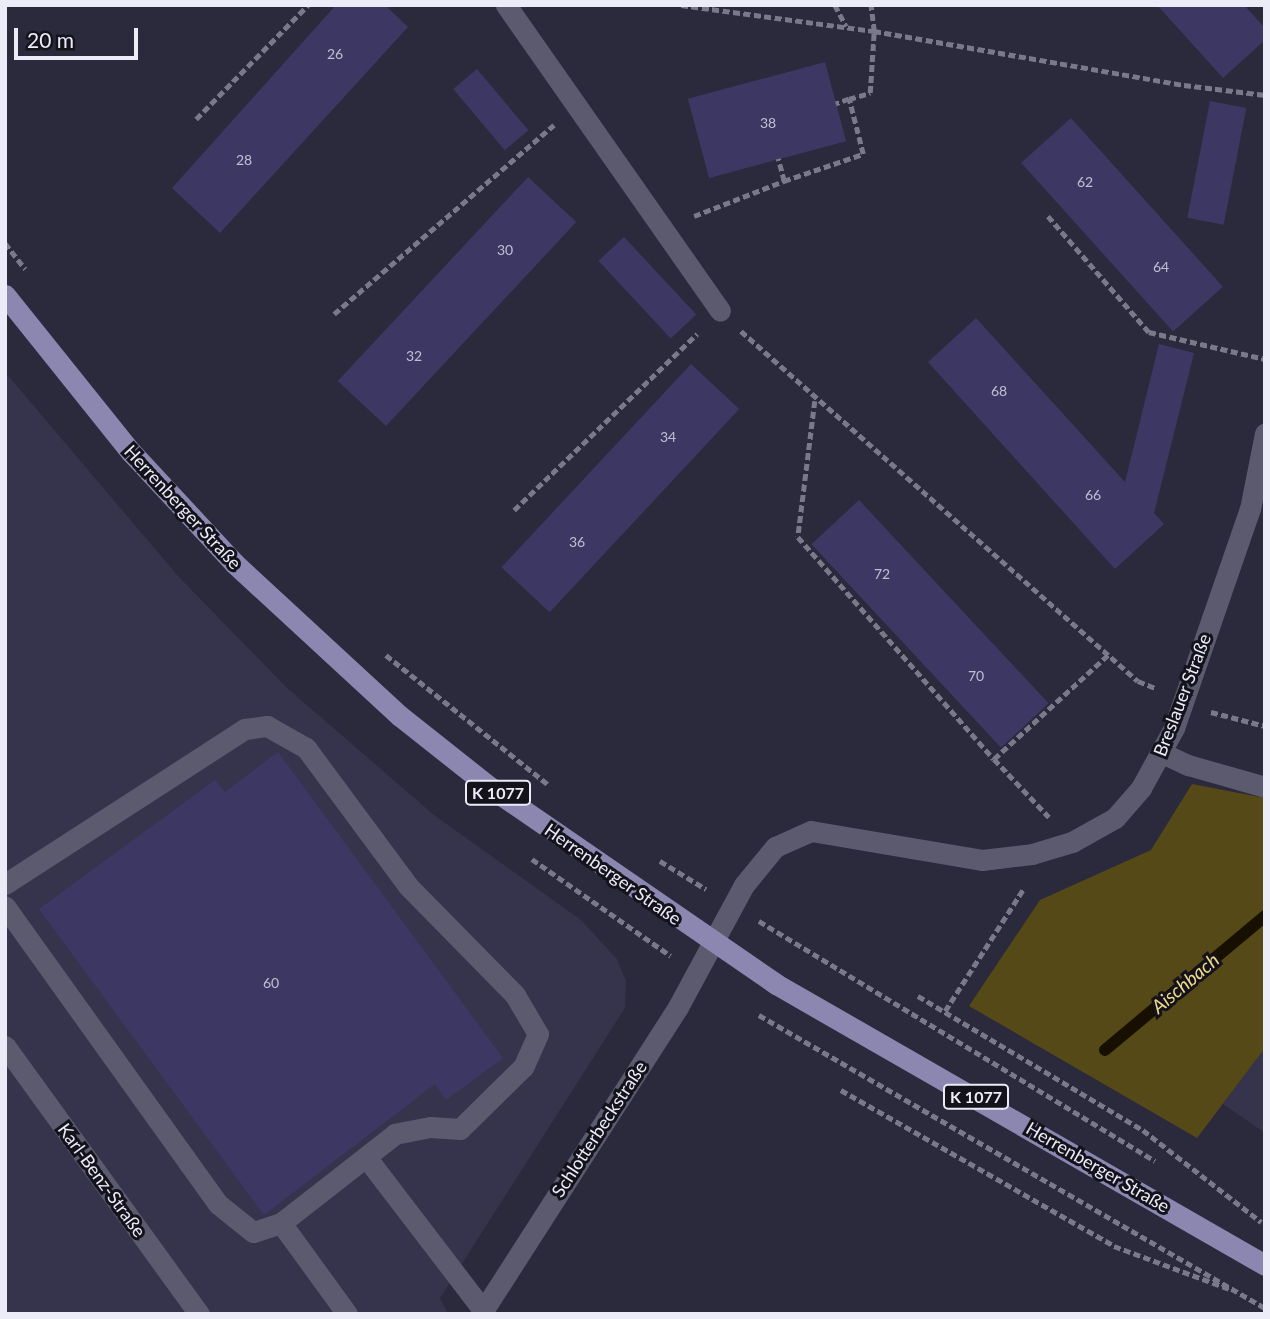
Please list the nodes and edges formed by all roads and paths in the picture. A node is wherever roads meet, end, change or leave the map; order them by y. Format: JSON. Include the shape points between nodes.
{"nodes":[{"id":1,"x":307,"y":5,"type":"edge"},
{"id":2,"x":506,"y":5,"type":"edge"},
{"id":3,"x":681,"y":5,"type":"edge"},
{"id":4,"x":835,"y":5,"type":"edge"},
{"id":5,"x":871,"y":5,"type":"edge"},
{"id":6,"x":847,"y":27,"type":"junction"},
{"id":7,"x":874,"y":31,"type":"junction"},
{"id":8,"x":1265,"y":95,"type":"edge"},
{"id":9,"x":849,"y":99,"type":"junction"},
{"id":10,"x":578,"y":104,"type":"junction"},
{"id":11,"x":836,"y":104,"type":"dead end"},
{"id":12,"x":196,"y":119,"type":"dead end"},
{"id":13,"x":778,"y":159,"type":"dead end"},
{"id":14,"x":785,"y":181,"type":"junction"},
{"id":15,"x":1048,"y":216,"type":"dead end"},
{"id":16,"x":663,"y":228,"type":"junction"},
{"id":17,"x":5,"y":243,"type":"edge"},
{"id":18,"x":32,"y":277,"type":"dead end"},
{"id":19,"x":5,"y":295,"type":"edge"},
{"id":20,"x":720,"y":312,"type":"junction"},
{"id":21,"x":334,"y":314,"type":"dead end"},
{"id":22,"x":1265,"y":359,"type":"edge"},
{"id":23,"x":815,"y":401,"type":"junction"},
{"id":24,"x":1265,"y":433,"type":"edge"},
{"id":25,"x":514,"y":510,"type":"dead end"},
{"id":26,"x":382,"y":652,"type":"dead end"},
{"id":27,"x":1109,"y":654,"type":"junction"},
{"id":28,"x":1184,"y":699,"type":"junction"},
{"id":29,"x":1265,"y":726,"type":"edge"},
{"id":30,"x":1162,"y":753,"type":"junction"},
{"id":31,"x":994,"y":758,"type":"junction"},
{"id":32,"x":552,"y":787,"type":"dead end"},
{"id":33,"x":1265,"y":787,"type":"edge"},
{"id":34,"x":1072,"y":842,"type":"junction"},
{"id":35,"x":654,"y":858,"type":"dead end"},
{"id":36,"x":5,"y":884,"type":"edge"},
{"id":37,"x":1024,"y":888,"type":"dead end"},
{"id":38,"x":733,"y":905,"type":"junction"},
{"id":39,"x":5,"y":906,"type":"edge"},
{"id":40,"x":714,"y":943,"type":"junction"},
{"id":41,"x":918,"y":996,"type":"dead end"},
{"id":42,"x":945,"y":1011,"type":"junction"},
{"id":43,"x":5,"y":1046,"type":"edge"},
{"id":44,"x":841,"y":1090,"type":"dead end"},
{"id":45,"x":366,"y":1157,"type":"junction"},
{"id":46,"x":1166,"y":1168,"type":"dead end"},
{"id":47,"x":1213,"y":1196,"type":"dead end"},
{"id":48,"x":281,"y":1223,"type":"junction"},
{"id":49,"x":1265,"y":1265,"type":"edge"},
{"id":50,"x":1265,"y":1308,"type":"edge"},
{"id":51,"x":482,"y":1312,"type":"edge"},
{"id":52,"x":199,"y":1314,"type":"edge"},
{"id":53,"x":347,"y":1314,"type":"edge"}],
"edges":[{"from":1,"to":12,"type":"path"},
{"from":2,"to":10,"type":"street"},
{"from":3,"to":6,"type":"path"},
{"from":4,"to":6,"type":"path"},
{"from":5,"to":7,"type":"path"},
{"from":6,"to":7,"type":"path"},
{"from":7,"to":8,"type":"path"},
{"from":7,"to":9,"type":"path","via":[[870,93]]},
{"from":9,"to":11,"type":"path"},
{"from":9,"to":14,"type":"path","via":[[863,154]]},
{"from":10,"to":16,"type":"street"},
{"from":10,"to":21,"type":"path"},
{"from":13,"to":14,"type":"path"},
{"from":14,"to":16,"type":"path"},
{"from":15,"to":22,"type":"path","via":[[1149,332]]},
{"from":16,"to":20,"type":"street"},
{"from":17,"to":18,"type":"path"},
{"from":19,"to":40,"type":"main road","name":"Herrenberger Straße","number":"K 1077","via":[[183,510],[298,625],[491,788]]},
{"from":20,"to":23,"type":"path"},
{"from":20,"to":25,"type":"path"},
{"from":23,"to":27,"type":"path"},
{"from":23,"to":31,"type":"path","via":[[798,537]]},
{"from":24,"to":28,"type":"street","name":"Breslauer Straße","via":[[1250,509]]},
{"from":26,"to":32,"type":"path"},
{"from":27,"to":28,"type":"path","via":[[1138,681]]},
{"from":27,"to":31,"type":"path"},
{"from":28,"to":29,"type":"path","via":[[1207,711]]},
{"from":28,"to":30,"type":"street","name":"Breslauer Straße"},
{"from":30,"to":33,"type":"street"},
{"from":30,"to":34,"type":"street","name":"Breslauer Straße","via":[[1115,818]]},
{"from":31,"to":34,"type":"path"},
{"from":34,"to":38,"type":"street","name":"Breslauer Straße","via":[[1032,854],[982,860],[811,831],[775,847]]},
{"from":35,"to":38,"type":"path"},
{"from":36,"to":45,"type":"street","via":[[245,729],[267,726],[306,748],[408,886],[515,995],[538,1034],[523,1067],[460,1129],[430,1127],[395,1134]]},
{"from":37,"to":42,"type":"path"},
{"from":38,"to":40,"type":"street","name":"Breslauer Straße"},
{"from":38,"to":46,"type":"path"},
{"from":39,"to":48,"type":"street","via":[[218,1204],[253,1232]]},
{"from":40,"to":49,"type":"main road","name":"Herrenberger Straße","number":"K 1077","via":[[827,1014],[1075,1152]]},
{"from":40,"to":51,"type":"street","name":"Schlotterbeckstraße"},
{"from":41,"to":42,"type":"path"},
{"from":42,"to":47,"type":"path","via":[[1143,1130],[1261,1223]]},
{"from":43,"to":52,"type":"street","name":"Karl-Benz-Straße"},
{"from":44,"to":50,"type":"path","via":[[1114,1246],[1246,1296]]},
{"from":45,"to":48,"type":"street"},
{"from":45,"to":51,"type":"street"},
{"from":48,"to":53,"type":"street"}]}
